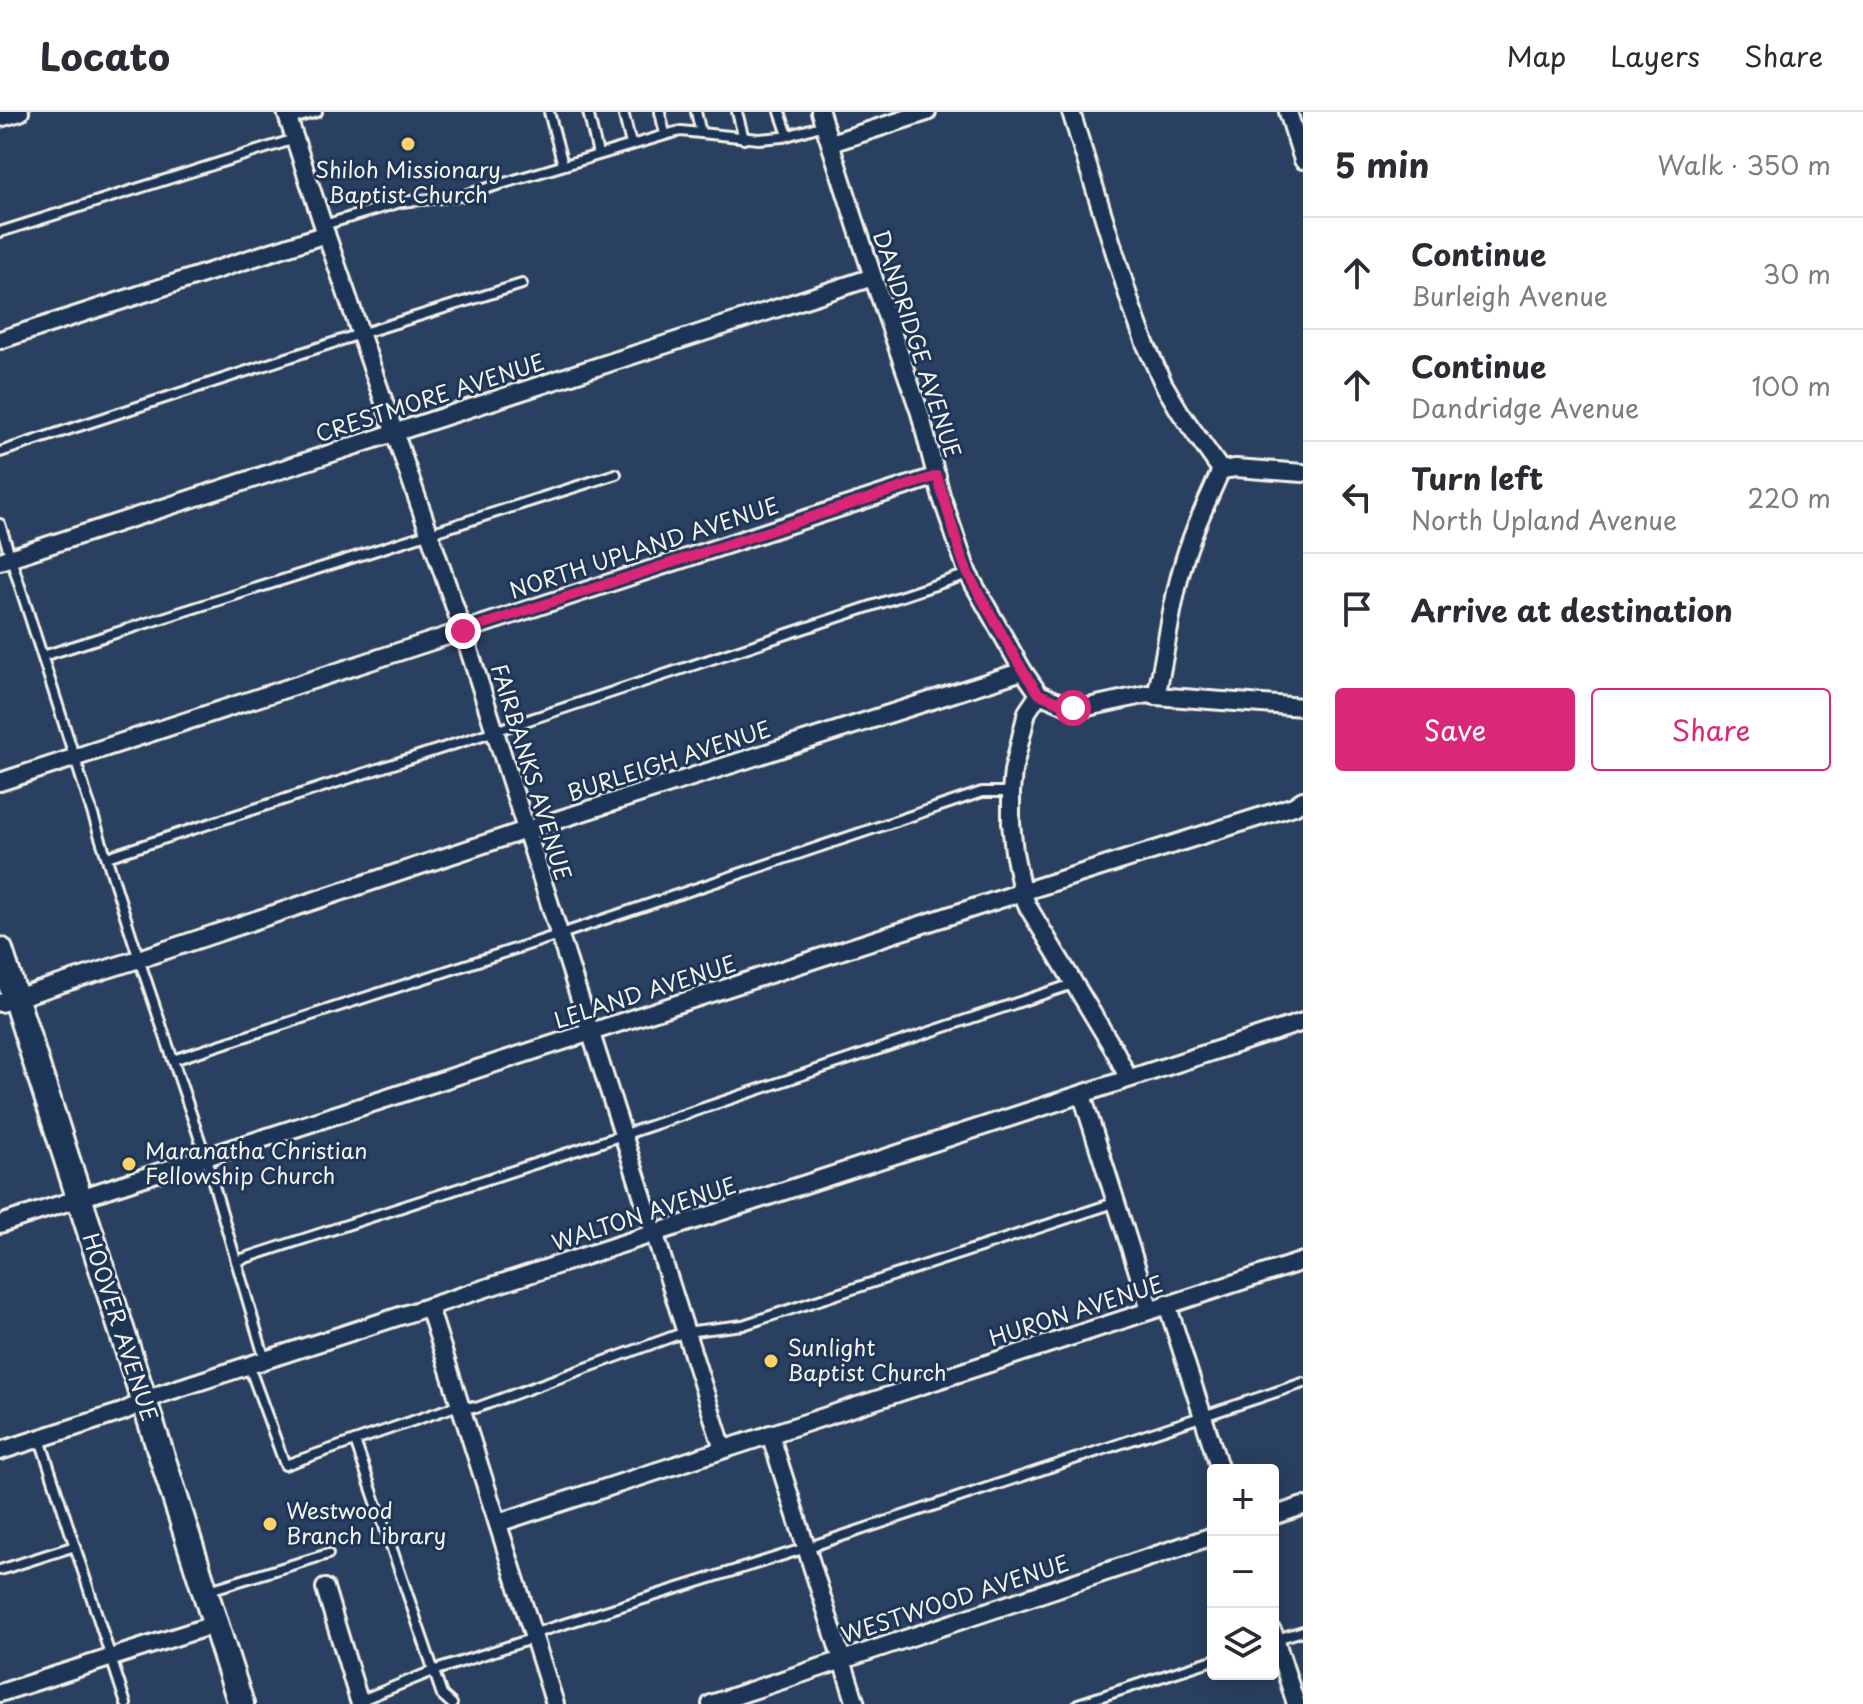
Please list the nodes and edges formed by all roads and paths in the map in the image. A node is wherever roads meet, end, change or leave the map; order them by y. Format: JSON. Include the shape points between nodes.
{"nodes":[{"id":1,"x":20,"y":112,"type":"edge"},
{"id":2,"x":317,"y":112,"type":"edge"},
{"id":3,"x":549,"y":112,"type":"edge"},
{"id":4,"x":588,"y":112,"type":"edge"},
{"id":5,"x":623,"y":112,"type":"edge"},
{"id":6,"x":660,"y":112,"type":"edge"},
{"id":7,"x":696,"y":112,"type":"edge"},
{"id":8,"x":737,"y":112,"type":"edge"},
{"id":9,"x":780,"y":112,"type":"edge"},
{"id":10,"x":927,"y":112,"type":"edge"},
{"id":11,"x":1071,"y":112,"type":"edge"},
{"id":12,"x":1288,"y":112,"type":"edge"},
{"id":13,"x":287,"y":116,"type":"edge"},
{"id":14,"x":0,"y":118,"type":"edge"},
{"id":15,"x":822,"y":118,"type":"edge"},
{"id":16,"x":701,"y":133,"type":"junction"},
{"id":17,"x":665,"y":134,"type":"junction"},
{"id":18,"x":788,"y":135,"type":"junction"},
{"id":19,"x":295,"y":139,"type":"junction"},
{"id":20,"x":744,"y":139,"type":"junction"},
{"id":21,"x":831,"y":143,"type":"junction"},
{"id":22,"x":631,"y":144,"type":"junction"},
{"id":23,"x":598,"y":154,"type":"junction"},
{"id":24,"x":1303,"y":160,"type":"edge"},
{"id":25,"x":563,"y":165,"type":"junction"},
{"id":26,"x":324,"y":230,"type":"junction"},
{"id":27,"x":0,"y":232,"type":"edge"},
{"id":28,"x":873,"y":277,"type":"junction"},
{"id":29,"x":522,"y":284,"type":"dead end"},
{"id":30,"x":360,"y":334,"type":"junction"},
{"id":31,"x":0,"y":340,"type":"edge"},
{"id":32,"x":394,"y":433,"type":"junction"},
{"id":33,"x":0,"y":452,"type":"edge"},
{"id":34,"x":1221,"y":470,"type":"junction"},
{"id":35,"x":1303,"y":473,"type":"edge"},
{"id":36,"x":616,"y":474,"type":"dead end"},
{"id":37,"x":937,"y":476,"type":"junction"},
{"id":38,"x":0,"y":524,"type":"edge"},
{"id":39,"x":428,"y":533,"type":"junction"},
{"id":40,"x":5,"y":560,"type":"edge"},
{"id":41,"x":968,"y":574,"type":"junction"},
{"id":42,"x":463,"y":631,"type":"junction"},
{"id":43,"x":43,"y":656,"type":"junction"},
{"id":44,"x":1023,"y":671,"type":"junction"},
{"id":45,"x":1039,"y":694,"type":"junction"},
{"id":46,"x":1156,"y":696,"type":"junction"},
{"id":47,"x":1303,"y":707,"type":"edge"},
{"id":48,"x":495,"y":731,"type":"junction"},
{"id":49,"x":76,"y":758,"type":"junction"},
{"id":50,"x":0,"y":782,"type":"edge"},
{"id":51,"x":1011,"y":792,"type":"junction"},
{"id":52,"x":1303,"y":800,"type":"edge"},
{"id":53,"x":526,"y":830,"type":"junction"},
{"id":54,"x":107,"y":857,"type":"junction"},
{"id":55,"x":1022,"y":892,"type":"junction"},
{"id":56,"x":558,"y":935,"type":"junction"},
{"id":57,"x":0,"y":950,"type":"edge"},
{"id":58,"x":139,"y":959,"type":"junction"},
{"id":59,"x":1073,"y":984,"type":"junction"},
{"id":60,"x":8,"y":1000,"type":"edge"},
{"id":61,"x":1303,"y":1022,"type":"edge"},
{"id":62,"x":590,"y":1033,"type":"junction"},
{"id":63,"x":173,"y":1060,"type":"junction"},
{"id":64,"x":1128,"y":1078,"type":"junction"},
{"id":65,"x":1082,"y":1095,"type":"junction"},
{"id":66,"x":623,"y":1135,"type":"junction"},
{"id":67,"x":206,"y":1158,"type":"junction"},
{"id":68,"x":80,"y":1199,"type":"junction"},
{"id":69,"x":1117,"y":1202,"type":"junction"},
{"id":70,"x":0,"y":1224,"type":"edge"},
{"id":71,"x":654,"y":1233,"type":"junction"},
{"id":72,"x":236,"y":1261,"type":"junction"},
{"id":73,"x":1303,"y":1261,"type":"edge"},
{"id":74,"x":1167,"y":1304,"type":"junction"},
{"id":75,"x":429,"y":1307,"type":"junction"},
{"id":76,"x":1150,"y":1310,"type":"junction"},
{"id":77,"x":685,"y":1332,"type":"junction"},
{"id":78,"x":257,"y":1362,"type":"junction"},
{"id":79,"x":1303,"y":1383,"type":"edge"},
{"id":80,"x":144,"y":1402,"type":"junction"},
{"id":81,"x":459,"y":1405,"type":"junction"},
{"id":82,"x":1203,"y":1416,"type":"junction"},
{"id":83,"x":770,"y":1434,"type":"junction"},
{"id":84,"x":40,"y":1439,"type":"junction"},
{"id":85,"x":355,"y":1441,"type":"junction"},
{"id":86,"x":723,"y":1449,"type":"junction"},
{"id":87,"x":0,"y":1451,"type":"edge"},
{"id":88,"x":1218,"y":1464,"type":"edge"},
{"id":89,"x":1303,"y":1506,"type":"edge"},
{"id":90,"x":1279,"y":1514,"type":"edge"},
{"id":91,"x":498,"y":1523,"type":"junction"},
{"id":92,"x":1207,"y":1538,"type":"edge"},
{"id":93,"x":75,"y":1546,"type":"junction"},
{"id":94,"x":806,"y":1548,"type":"junction"},
{"id":95,"x":328,"y":1554,"type":"dead end"},
{"id":96,"x":0,"y":1570,"type":"edge"},
{"id":97,"x":325,"y":1588,"type":"dead end"},
{"id":98,"x":205,"y":1591,"type":"junction"},
{"id":99,"x":216,"y":1624,"type":"junction"},
{"id":100,"x":1303,"y":1631,"type":"edge"},
{"id":101,"x":533,"y":1636,"type":"junction"},
{"id":102,"x":1279,"y":1636,"type":"edge"},
{"id":103,"x":1279,"y":1652,"type":"edge"},
{"id":104,"x":112,"y":1657,"type":"junction"},
{"id":105,"x":842,"y":1660,"type":"junction"},
{"id":106,"x":1207,"y":1662,"type":"edge"},
{"id":107,"x":433,"y":1671,"type":"junction"},
{"id":108,"x":0,"y":1693,"type":"edge"},
{"id":109,"x":360,"y":1703,"type":"edge"},
{"id":110,"x":126,"y":1704,"type":"edge"},
{"id":111,"x":241,"y":1704,"type":"edge"},
{"id":112,"x":452,"y":1704,"type":"edge"},
{"id":113,"x":555,"y":1704,"type":"edge"},
{"id":114,"x":711,"y":1704,"type":"edge"},
{"id":115,"x":856,"y":1704,"type":"edge"},
{"id":116,"x":1078,"y":1704,"type":"edge"},
{"id":117,"x":1296,"y":1704,"type":"edge"}],
"edges":[{"from":1,"to":14,"type":"street"},
{"from":2,"to":13,"type":"lane"},
{"from":3,"to":25,"type":"lane"},
{"from":4,"to":23,"type":"lane"},
{"from":5,"to":22,"type":"lane"},
{"from":6,"to":17,"type":"lane"},
{"from":7,"to":16,"type":"lane"},
{"from":8,"to":20,"type":"lane"},
{"from":9,"to":18,"type":"lane"},
{"from":10,"to":21,"type":"street"},
{"from":11,"to":34,"type":"street","via":[[1145,343],[1180,412]]},
{"from":12,"to":24,"type":"street"},
{"from":13,"to":19,"type":"street","name":"FAIRBANKS AVENUE"},
{"from":15,"to":18,"type":"lane"},
{"from":15,"to":21,"type":"street","name":"DANDRIDGE AVENUE"},
{"from":16,"to":17,"type":"lane"},
{"from":16,"to":20,"type":"lane"},
{"from":17,"to":22,"type":"lane"},
{"from":18,"to":20,"type":"lane"},
{"from":19,"to":26,"type":"street","name":"FAIRBANKS AVENUE"},
{"from":19,"to":27,"type":"lane"},
{"from":21,"to":28,"type":"street","name":"DANDRIDGE AVENUE"},
{"from":22,"to":23,"type":"lane"},
{"from":23,"to":25,"type":"lane"},
{"from":25,"to":26,"type":"lane","via":[[461,196],[401,202]]},
{"from":26,"to":30,"type":"street","name":"FAIRBANKS AVENUE"},
{"from":26,"to":31,"type":"street"},
{"from":28,"to":32,"type":"street","name":"CRESTMORE AVENUE"},
{"from":28,"to":37,"type":"street","name":"DANDRIDGE AVENUE"},
{"from":29,"to":30,"type":"lane"},
{"from":30,"to":32,"type":"street","name":"FAIRBANKS AVENUE"},
{"from":30,"to":33,"type":"lane"},
{"from":32,"to":39,"type":"street","name":"FAIRBANKS AVENUE"},
{"from":32,"to":40,"type":"street","name":"CRESTMORE AVENUE"},
{"from":34,"to":35,"type":"street"},
{"from":34,"to":46,"type":"street","via":[[1182,567]]},
{"from":36,"to":39,"type":"lane"},
{"from":37,"to":41,"type":"street","name":"DANDRIDGE AVENUE"},
{"from":37,"to":42,"type":"street","name":"NORTH UPLAND AVENUE"},
{"from":38,"to":40,"type":"lane"},
{"from":39,"to":42,"type":"street","name":"FAIRBANKS AVENUE"},
{"from":39,"to":43,"type":"lane"},
{"from":40,"to":43,"type":"lane"},
{"from":41,"to":44,"type":"street","name":"DANDRIDGE AVENUE"},
{"from":41,"to":48,"type":"lane"},
{"from":42,"to":48,"type":"street","name":"FAIRBANKS AVENUE"},
{"from":42,"to":49,"type":"street","name":"NORTH UPLAND AVENUE"},
{"from":43,"to":49,"type":"lane"},
{"from":44,"to":45,"type":"street"},
{"from":44,"to":53,"type":"street","name":"BURLEIGH AVENUE"},
{"from":45,"to":46,"type":"street","via":[[1073,708]]},
{"from":45,"to":51,"type":"street","via":[[1027,712]]},
{"from":46,"to":47,"type":"street"},
{"from":48,"to":53,"type":"street","name":"FAIRBANKS AVENUE"},
{"from":48,"to":54,"type":"lane"},
{"from":49,"to":50,"type":"street","name":"NORTH UPLAND AVENUE"},
{"from":49,"to":54,"type":"lane"},
{"from":51,"to":55,"type":"street"},
{"from":51,"to":56,"type":"lane","via":[[982,792]]},
{"from":52,"to":55,"type":"street","name":"LELAND AVENUE"},
{"from":53,"to":56,"type":"street","name":"FAIRBANKS AVENUE"},
{"from":53,"to":58,"type":"street","name":"BURLEIGH AVENUE"},
{"from":54,"to":58,"type":"lane"},
{"from":55,"to":59,"type":"street"},
{"from":55,"to":62,"type":"street","name":"LELAND AVENUE"},
{"from":56,"to":62,"type":"street","name":"FAIRBANKS AVENUE"},
{"from":56,"to":63,"type":"lane"},
{"from":57,"to":60,"type":"street","name":"HOOVER AVENUE"},
{"from":58,"to":60,"type":"street","name":"BURLEIGH AVENUE"},
{"from":58,"to":63,"type":"lane"},
{"from":59,"to":64,"type":"street"},
{"from":59,"to":66,"type":"lane"},
{"from":60,"to":68,"type":"street","name":"HOOVER AVENUE"},
{"from":61,"to":64,"type":"street","name":"WALTON AVENUE"},
{"from":62,"to":66,"type":"street","name":"FAIRBANKS AVENUE"},
{"from":62,"to":67,"type":"street","name":"LELAND AVENUE"},
{"from":63,"to":67,"type":"lane"},
{"from":64,"to":65,"type":"street","name":"WALTON AVENUE"},
{"from":65,"to":69,"type":"street"},
{"from":65,"to":71,"type":"street","name":"WALTON AVENUE"},
{"from":66,"to":71,"type":"street","name":"FAIRBANKS AVENUE"},
{"from":66,"to":72,"type":"lane"},
{"from":67,"to":68,"type":"street","name":"LELAND AVENUE"},
{"from":67,"to":72,"type":"lane"},
{"from":68,"to":70,"type":"street","name":"LELAND AVENUE"},
{"from":68,"to":80,"type":"street","name":"HOOVER AVENUE"},
{"from":69,"to":76,"type":"street"},
{"from":69,"to":77,"type":"lane","via":[[743,1325]]},
{"from":71,"to":75,"type":"street","name":"WALTON AVENUE"},
{"from":71,"to":77,"type":"street","name":"FAIRBANKS AVENUE"},
{"from":72,"to":78,"type":"lane"},
{"from":73,"to":74,"type":"street","name":"HURON AVENUE"},
{"from":74,"to":76,"type":"street","name":"HURON AVENUE"},
{"from":74,"to":82,"type":"street"},
{"from":75,"to":78,"type":"street","name":"WALTON AVENUE"},
{"from":75,"to":81,"type":"street"},
{"from":76,"to":83,"type":"street","name":"HURON AVENUE"},
{"from":77,"to":81,"type":"lane","via":[[476,1408]]},
{"from":77,"to":86,"type":"street","name":"FAIRBANKS AVENUE"},
{"from":78,"to":80,"type":"street","name":"WALTON AVENUE"},
{"from":78,"to":85,"type":"lane","via":[[285,1465]]},
{"from":79,"to":82,"type":"lane"},
{"from":80,"to":84,"type":"street","name":"WALTON AVENUE"},
{"from":80,"to":98,"type":"street","name":"HOOVER AVENUE"},
{"from":81,"to":85,"type":"lane"},
{"from":81,"to":91,"type":"street"},
{"from":82,"to":88,"type":"street"},
{"from":82,"to":94,"type":"lane"},
{"from":83,"to":86,"type":"street","name":"HURON AVENUE"},
{"from":83,"to":94,"type":"street"},
{"from":84,"to":87,"type":"street","name":"WALTON AVENUE"},
{"from":84,"to":93,"type":"lane"},
{"from":85,"to":107,"type":"lane"},
{"from":86,"to":91,"type":"street","name":"HURON AVENUE"},
{"from":89,"to":90,"type":"street"},
{"from":91,"to":101,"type":"street"},
{"from":92,"to":105,"type":"street","name":"WESTWOOD AVENUE"},
{"from":93,"to":96,"type":"lane"},
{"from":93,"to":104,"type":"lane"},
{"from":94,"to":101,"type":"lane"},
{"from":94,"to":105,"type":"street"},
{"from":95,"to":98,"type":"lane"},
{"from":97,"to":109,"type":"street"},
{"from":98,"to":99,"type":"street","name":"HOOVER AVENUE"},
{"from":99,"to":104,"type":"street"},
{"from":99,"to":111,"type":"street","name":"HOOVER AVENUE"},
{"from":100,"to":102,"type":"lane"},
{"from":101,"to":107,"type":"lane"},
{"from":101,"to":113,"type":"street"},
{"from":103,"to":117,"type":"street"},
{"from":104,"to":108,"type":"street"},
{"from":104,"to":110,"type":"lane"},
{"from":105,"to":114,"type":"street","name":"WESTWOOD AVENUE"},
{"from":105,"to":115,"type":"street"},
{"from":106,"to":116,"type":"lane"},
{"from":107,"to":109,"type":"lane"},
{"from":107,"to":112,"type":"lane","via":[[442,1695]]}]}
